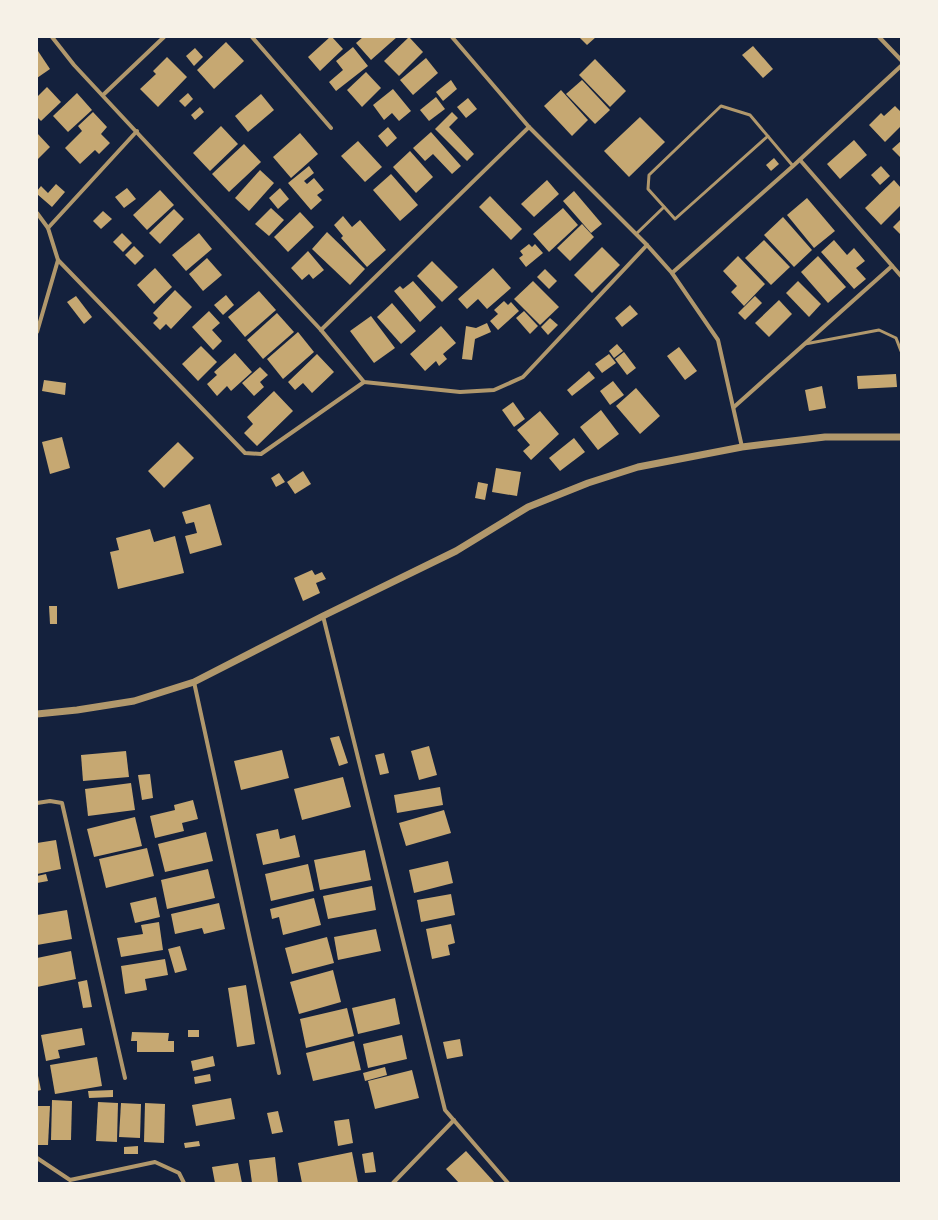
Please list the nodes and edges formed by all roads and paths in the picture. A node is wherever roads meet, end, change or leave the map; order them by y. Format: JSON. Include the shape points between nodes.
{"nodes":[{"id":1,"x":52,"y":37,"type":"edge"},
{"id":2,"x":164,"y":37,"type":"edge"},
{"id":3,"x":252,"y":37,"type":"edge"},
{"id":4,"x":452,"y":37,"type":"edge"},
{"id":5,"x":879,"y":37,"type":"edge"},
{"id":6,"x":901,"y":60,"type":"edge"},
{"id":7,"x":901,"y":66,"type":"edge"},
{"id":8,"x":104,"y":95,"type":"junction"},
{"id":9,"x":530,"y":127,"type":"junction"},
{"id":10,"x":331,"y":128,"type":"dead end"},
{"id":11,"x":137,"y":131,"type":"junction"},
{"id":12,"x":768,"y":136,"type":"junction"},
{"id":13,"x":800,"y":160,"type":"junction"},
{"id":14,"x":793,"y":166,"type":"junction"},
{"id":15,"x":664,"y":208,"type":"junction"},
{"id":16,"x":37,"y":213,"type":"edge"},
{"id":17,"x":48,"y":228,"type":"junction"},
{"id":18,"x":636,"y":234,"type":"junction"},
{"id":19,"x":647,"y":245,"type":"junction"},
{"id":20,"x":58,"y":260,"type":"junction"},
{"id":21,"x":892,"y":266,"type":"junction"},
{"id":22,"x":672,"y":273,"type":"junction"},
{"id":23,"x":901,"y":276,"type":"edge"},
{"id":24,"x":322,"y":330,"type":"junction"},
{"id":25,"x":37,"y":332,"type":"edge"},
{"id":26,"x":804,"y":344,"type":"junction"},
{"id":27,"x":901,"y":351,"type":"edge"},
{"id":28,"x":364,"y":382,"type":"junction"},
{"id":29,"x":734,"y":407,"type":"junction"},
{"id":30,"x":901,"y":437,"type":"edge"},
{"id":31,"x":742,"y":447,"type":"junction"},
{"id":32,"x":324,"y":616,"type":"junction"},
{"id":33,"x":194,"y":682,"type":"junction"},
{"id":34,"x":37,"y":714,"type":"edge"},
{"id":35,"x":37,"y":803,"type":"edge"},
{"id":36,"x":279,"y":1073,"type":"dead end"},
{"id":37,"x":125,"y":1078,"type":"dead end"},
{"id":38,"x":454,"y":1120,"type":"junction"},
{"id":39,"x":37,"y":1158,"type":"edge"},
{"id":40,"x":70,"y":1181,"type":"edge"},
{"id":41,"x":184,"y":1183,"type":"edge"},
{"id":42,"x":393,"y":1183,"type":"edge"},
{"id":43,"x":508,"y":1183,"type":"edge"}],
"edges":[{"from":1,"to":8,"type":"street"},
{"from":2,"to":8,"type":"street"},
{"from":3,"to":10,"type":"street"},
{"from":4,"to":9,"type":"street"},
{"from":5,"to":6,"type":"street"},
{"from":7,"to":13,"type":"street"},
{"from":8,"to":11,"type":"street"},
{"from":9,"to":18,"type":"street"},
{"from":9,"to":24,"type":"street"},
{"from":11,"to":17,"type":"street"},
{"from":11,"to":24,"type":"street"},
{"from":12,"to":14,"type":"lane"},
{"from":12,"to":15,"type":"lane","via":[[675,219]]},
{"from":12,"to":15,"type":"lane","via":[[750,115],[721,106],[649,175],[648,189]]},
{"from":13,"to":14,"type":"street"},
{"from":13,"to":21,"type":"street"},
{"from":14,"to":22,"type":"street"},
{"from":15,"to":18,"type":"lane"},
{"from":16,"to":17,"type":"street"},
{"from":17,"to":20,"type":"street"},
{"from":18,"to":19,"type":"street"},
{"from":19,"to":22,"type":"street"},
{"from":19,"to":28,"type":"street","via":[[524,377],[494,390],[460,392]]},
{"from":20,"to":25,"type":"street"},
{"from":20,"to":28,"type":"street","via":[[245,453],[261,454]]},
{"from":21,"to":23,"type":"street"},
{"from":21,"to":26,"type":"street"},
{"from":22,"to":29,"type":"street","via":[[718,340]]},
{"from":24,"to":28,"type":"street"},
{"from":26,"to":27,"type":"lane","via":[[879,330],[896,338]]},
{"from":26,"to":29,"type":"street"},
{"from":29,"to":31,"type":"street"},
{"from":30,"to":31,"type":"street","via":[[825,438]]},
{"from":31,"to":32,"type":"street","via":[[638,467],[535,504],[456,551]]},
{"from":32,"to":33,"type":"street"},
{"from":32,"to":38,"type":"street","via":[[445,1110]]},
{"from":33,"to":34,"type":"street","via":[[134,701]]},
{"from":33,"to":36,"type":"street"},
{"from":35,"to":37,"type":"street","via":[[62,803]]},
{"from":38,"to":42,"type":"street"},
{"from":38,"to":43,"type":"street"},
{"from":39,"to":40,"type":"street"},
{"from":40,"to":41,"type":"street","via":[[155,1162],[179,1173]]}]}
